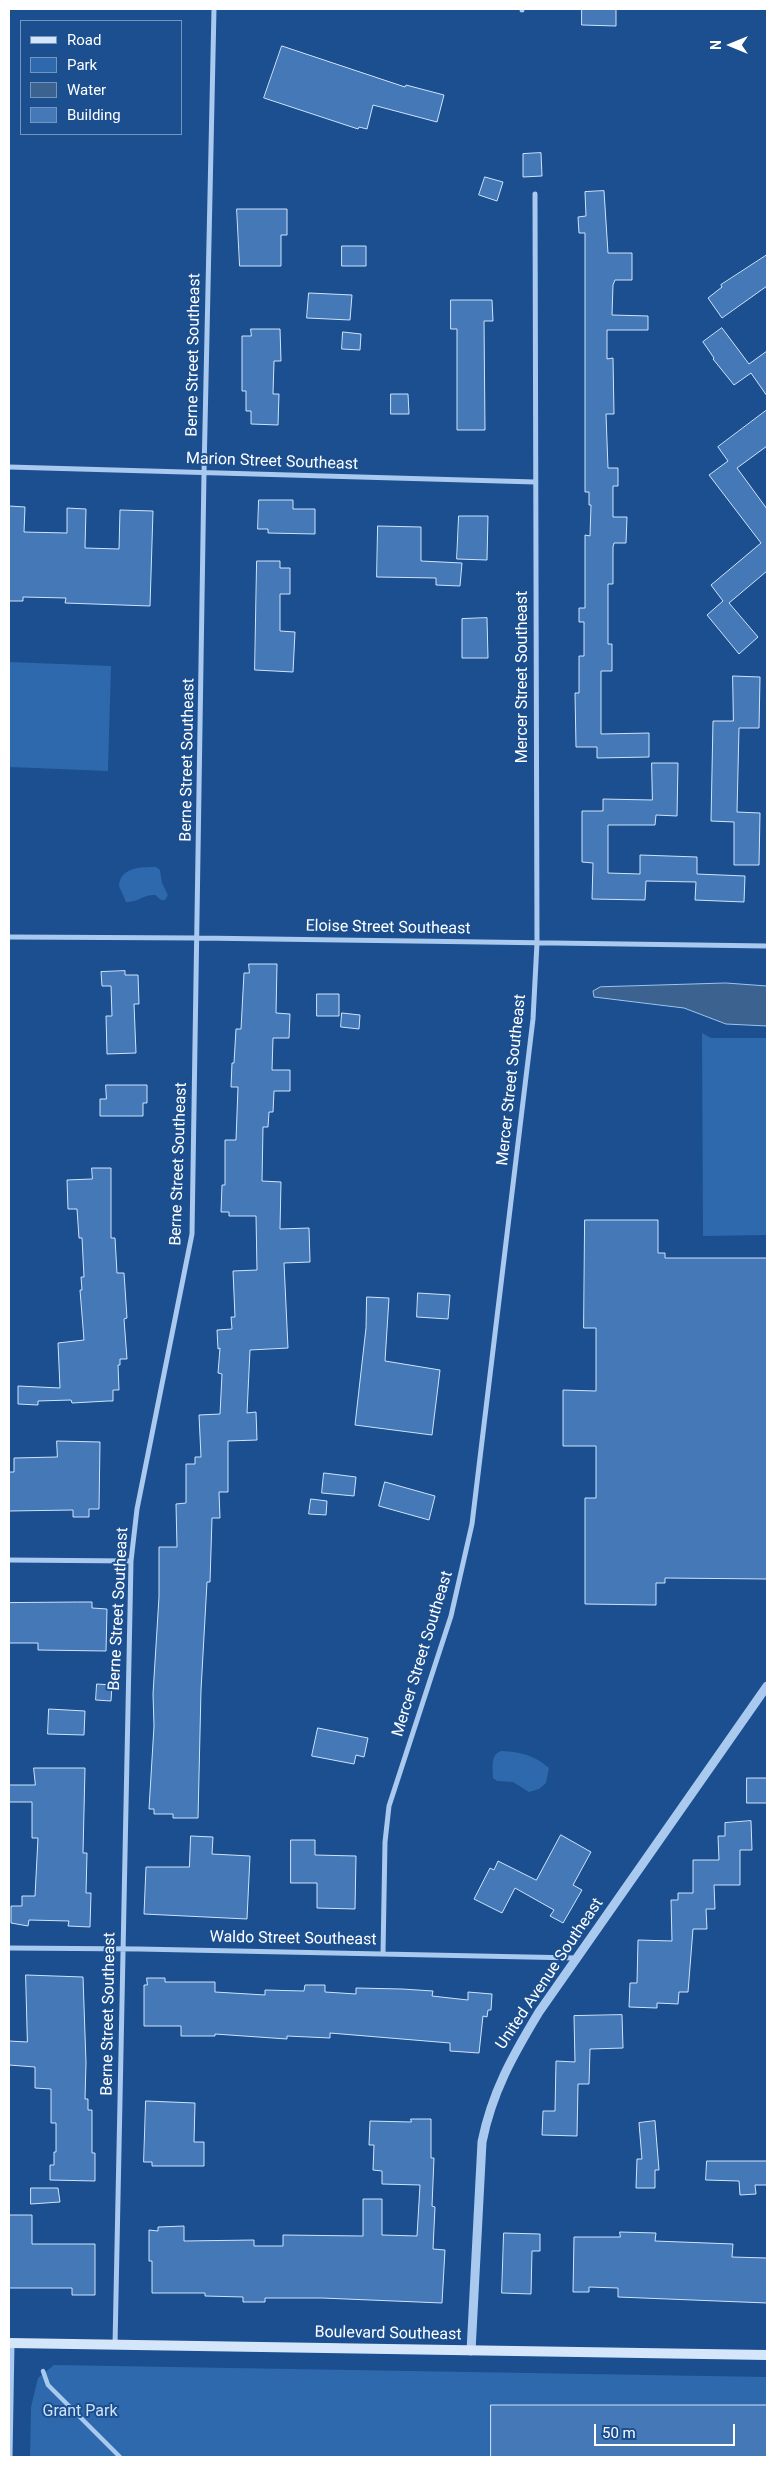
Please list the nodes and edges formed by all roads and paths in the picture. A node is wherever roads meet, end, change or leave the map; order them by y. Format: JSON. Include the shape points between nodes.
{"nodes":[{"id":1,"x":214,"y":9,"type":"edge"},
{"id":2,"x":535,"y":194,"type":"dead end"},
{"id":3,"x":9,"y":467,"type":"edge"},
{"id":4,"x":204,"y":473,"type":"junction"},
{"id":5,"x":535,"y":482,"type":"junction"},
{"id":6,"x":9,"y":937,"type":"edge"},
{"id":7,"x":198,"y":938,"type":"junction"},
{"id":8,"x":537,"y":943,"type":"junction"},
{"id":9,"x":767,"y":946,"type":"edge"},
{"id":10,"x":9,"y":1560,"type":"edge"},
{"id":11,"x":131,"y":1561,"type":"junction"},
{"id":12,"x":767,"y":1686,"type":"edge"},
{"id":13,"x":9,"y":1948,"type":"edge"},
{"id":14,"x":123,"y":1948,"type":"junction"},
{"id":15,"x":383,"y":1954,"type":"junction"},
{"id":16,"x":576,"y":1958,"type":"junction"},
{"id":17,"x":10,"y":2343,"type":"edge"},
{"id":18,"x":115,"y":2345,"type":"junction"},
{"id":19,"x":471,"y":2350,"type":"junction"},
{"id":20,"x":767,"y":2355,"type":"edge"},
{"id":21,"x":43,"y":2372,"type":"dead end"},
{"id":22,"x":10,"y":2457,"type":"edge"},
{"id":23,"x":120,"y":2457,"type":"edge"}],
"edges":[{"from":1,"to":4,"type":"street","name":"Berne Street Southeast"},
{"from":2,"to":5,"type":"street","name":"Mercer Street Southeast"},
{"from":3,"to":4,"type":"street","name":"Marion Street Southeast"},
{"from":4,"to":5,"type":"street","name":"Marion Street Southeast"},
{"from":4,"to":7,"type":"street","name":"Berne Street Southeast"},
{"from":5,"to":8,"type":"street","name":"Mercer Street Southeast"},
{"from":6,"to":7,"type":"street","name":"Eloise Street Southeast"},
{"from":7,"to":8,"type":"street","name":"Eloise Street Southeast"},
{"from":7,"to":11,"type":"street","name":"Berne Street Southeast","via":[[192,1234],[137,1509]]},
{"from":8,"to":9,"type":"street","name":"Eloise Street Southeast"},
{"from":8,"to":15,"type":"street","name":"Mercer Street Southeast","via":[[533,1019],[472,1524],[452,1616],[389,1806],[385,1842]]},
{"from":10,"to":11,"type":"street"},
{"from":11,"to":14,"type":"street","name":"Berne Street Southeast"},
{"from":12,"to":16,"type":"street","name":"United Avenue Southeast"},
{"from":13,"to":14,"type":"street","name":"Waldo Street Southeast"},
{"from":14,"to":15,"type":"street","name":"Waldo Street Southeast"},
{"from":14,"to":18,"type":"street","name":"Berne Street Southeast"},
{"from":15,"to":16,"type":"street","name":"Waldo Street Southeast"},
{"from":16,"to":19,"type":"street","name":"United Avenue Southeast","via":[[506,2068],[487,2118],[480,2161]]},
{"from":17,"to":18,"type":"main road","name":"Boulevard Southeast"},
{"from":17,"to":22,"type":"street"},
{"from":18,"to":19,"type":"main road","name":"Boulevard Southeast"},
{"from":19,"to":20,"type":"main road","name":"Boulevard Southeast"},
{"from":21,"to":23,"type":"street","via":[[48,2385]]}]}
